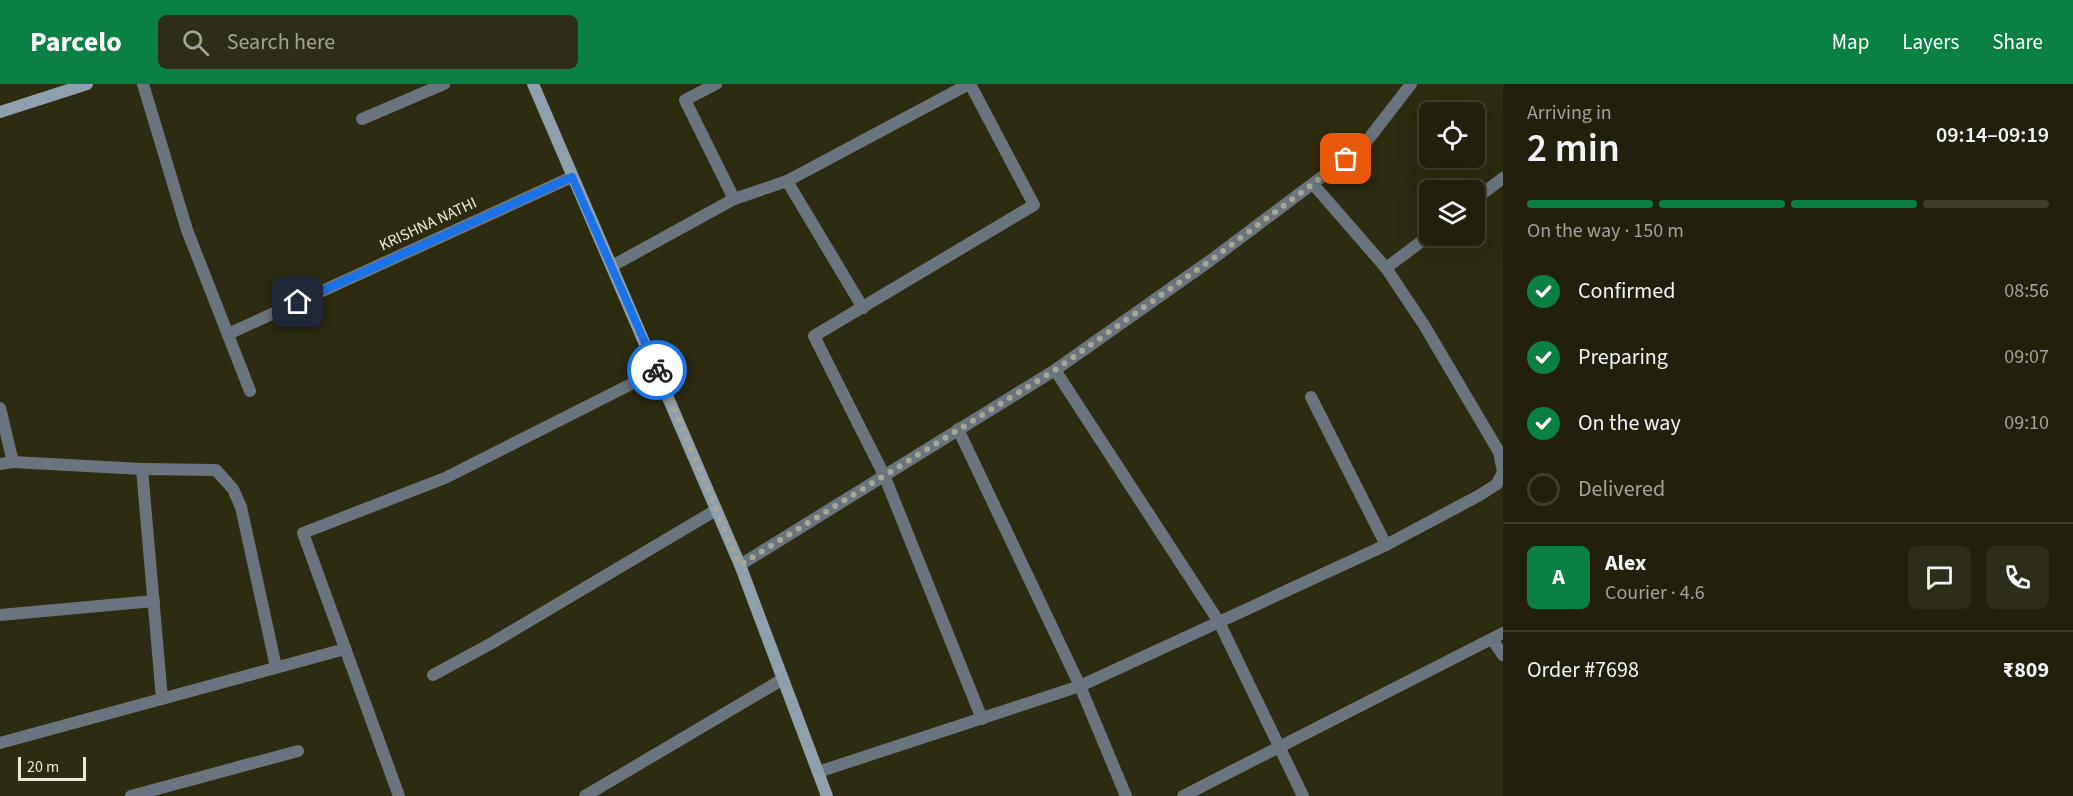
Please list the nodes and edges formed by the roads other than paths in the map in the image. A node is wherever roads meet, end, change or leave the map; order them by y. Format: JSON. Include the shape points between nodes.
{"nodes":[{"id":1,"x":87,"y":84,"type":"edge"},
{"id":2,"x":143,"y":84,"type":"edge"},
{"id":3,"x":444,"y":84,"type":"edge"},
{"id":4,"x":533,"y":84,"type":"edge"},
{"id":5,"x":716,"y":84,"type":"edge"},
{"id":6,"x":970,"y":84,"type":"edge"},
{"id":7,"x":1411,"y":84,"type":"edge"},
{"id":8,"x":0,"y":112,"type":"edge"},
{"id":9,"x":362,"y":119,"type":"dead end"},
{"id":10,"x":572,"y":177,"type":"junction"},
{"id":11,"x":1503,"y":178,"type":"edge"},
{"id":12,"x":786,"y":181,"type":"junction"},
{"id":13,"x":1313,"y":184,"type":"junction"},
{"id":14,"x":1485,"y":192,"type":"edge"},
{"id":15,"x":734,"y":199,"type":"junction"},
{"id":16,"x":1419,"y":243,"type":"edge"},
{"id":17,"x":612,"y":266,"type":"junction"},
{"id":18,"x":1386,"y":268,"type":"junction"},
{"id":19,"x":863,"y":308,"type":"junction"},
{"id":20,"x":228,"y":334,"type":"junction"},
{"id":21,"x":1055,"y":370,"type":"junction"},
{"id":22,"x":657,"y":371,"type":"junction"},
{"id":23,"x":250,"y":391,"type":"dead end"},
{"id":24,"x":1311,"y":397,"type":"dead end"},
{"id":25,"x":0,"y":408,"type":"edge"},
{"id":26,"x":958,"y":429,"type":"junction"},
{"id":27,"x":13,"y":462,"type":"junction"},
{"id":28,"x":0,"y":464,"type":"edge"},
{"id":29,"x":142,"y":468,"type":"junction"},
{"id":30,"x":884,"y":475,"type":"junction"},
{"id":31,"x":716,"y":510,"type":"junction"},
{"id":32,"x":1386,"y":545,"type":"junction"},
{"id":33,"x":740,"y":565,"type":"junction"},
{"id":34,"x":154,"y":601,"type":"junction"},
{"id":35,"x":0,"y":615,"type":"edge"},
{"id":36,"x":1219,"y":622,"type":"junction"},
{"id":37,"x":1497,"y":636,"type":"edge"},
{"id":38,"x":345,"y":648,"type":"junction"},
{"id":39,"x":1503,"y":655,"type":"edge"},
{"id":40,"x":276,"y":667,"type":"junction"},
{"id":41,"x":433,"y":675,"type":"dead end"},
{"id":42,"x":783,"y":679,"type":"junction"},
{"id":43,"x":1080,"y":686,"type":"junction"},
{"id":44,"x":162,"y":699,"type":"junction"},
{"id":45,"x":982,"y":719,"type":"junction"},
{"id":46,"x":0,"y":743,"type":"edge"},
{"id":47,"x":1278,"y":747,"type":"junction"},
{"id":48,"x":298,"y":751,"type":"dead end"},
{"id":49,"x":818,"y":772,"type":"junction"},
{"id":50,"x":130,"y":796,"type":"edge"},
{"id":51,"x":399,"y":796,"type":"edge"},
{"id":52,"x":585,"y":796,"type":"edge"},
{"id":53,"x":827,"y":796,"type":"edge"},
{"id":54,"x":1126,"y":796,"type":"edge"},
{"id":55,"x":1183,"y":796,"type":"edge"},
{"id":56,"x":1303,"y":796,"type":"edge"}],
"edges":[{"from":1,"to":8,"type":"street"},
{"from":2,"to":20,"type":"street","via":[[187,230]]},
{"from":3,"to":9,"type":"street"},
{"from":4,"to":10,"type":"street"},
{"from":5,"to":15,"type":"street","via":[[685,100]]},
{"from":6,"to":12,"type":"street"},
{"from":6,"to":19,"type":"street","via":[[1034,205]]},
{"from":7,"to":13,"type":"street","via":[[1363,146]]},
{"from":10,"to":17,"type":"street"},
{"from":10,"to":20,"type":"street","name":"KRISHNA NATHI"},
{"from":11,"to":14,"type":"street"},
{"from":12,"to":15,"type":"street"},
{"from":12,"to":19,"type":"street"},
{"from":13,"to":18,"type":"street"},
{"from":13,"to":21,"type":"street"},
{"from":15,"to":17,"type":"street"},
{"from":16,"to":18,"type":"street"},
{"from":17,"to":22,"type":"street"},
{"from":18,"to":32,"type":"street","via":[[1499,452],[1503,472],[1497,484],[1480,495]]},
{"from":19,"to":30,"type":"street","via":[[814,336]]},
{"from":20,"to":23,"type":"street"},
{"from":21,"to":26,"type":"street"},
{"from":21,"to":36,"type":"street"},
{"from":22,"to":31,"type":"street"},
{"from":22,"to":38,"type":"street","via":[[445,478],[303,533]]},
{"from":24,"to":32,"type":"street"},
{"from":25,"to":27,"type":"street"},
{"from":26,"to":30,"type":"street"},
{"from":26,"to":43,"type":"street"},
{"from":27,"to":28,"type":"street"},
{"from":27,"to":29,"type":"street"},
{"from":29,"to":34,"type":"street"},
{"from":29,"to":40,"type":"street","via":[[216,470],[233,489],[241,507]]},
{"from":30,"to":33,"type":"street"},
{"from":30,"to":45,"type":"street"},
{"from":31,"to":33,"type":"street"},
{"from":31,"to":41,"type":"street"},
{"from":32,"to":36,"type":"street"},
{"from":33,"to":42,"type":"street"},
{"from":34,"to":35,"type":"street"},
{"from":34,"to":44,"type":"street"},
{"from":36,"to":43,"type":"street"},
{"from":36,"to":47,"type":"street"},
{"from":37,"to":39,"type":"street"},
{"from":37,"to":47,"type":"street"},
{"from":38,"to":40,"type":"street"},
{"from":38,"to":51,"type":"street"},
{"from":40,"to":44,"type":"street"},
{"from":42,"to":49,"type":"street"},
{"from":42,"to":52,"type":"street"},
{"from":43,"to":45,"type":"street"},
{"from":43,"to":54,"type":"street"},
{"from":44,"to":46,"type":"street"},
{"from":45,"to":49,"type":"street"},
{"from":47,"to":55,"type":"street"},
{"from":47,"to":56,"type":"street"},
{"from":48,"to":50,"type":"street"},
{"from":49,"to":53,"type":"street"}]}
